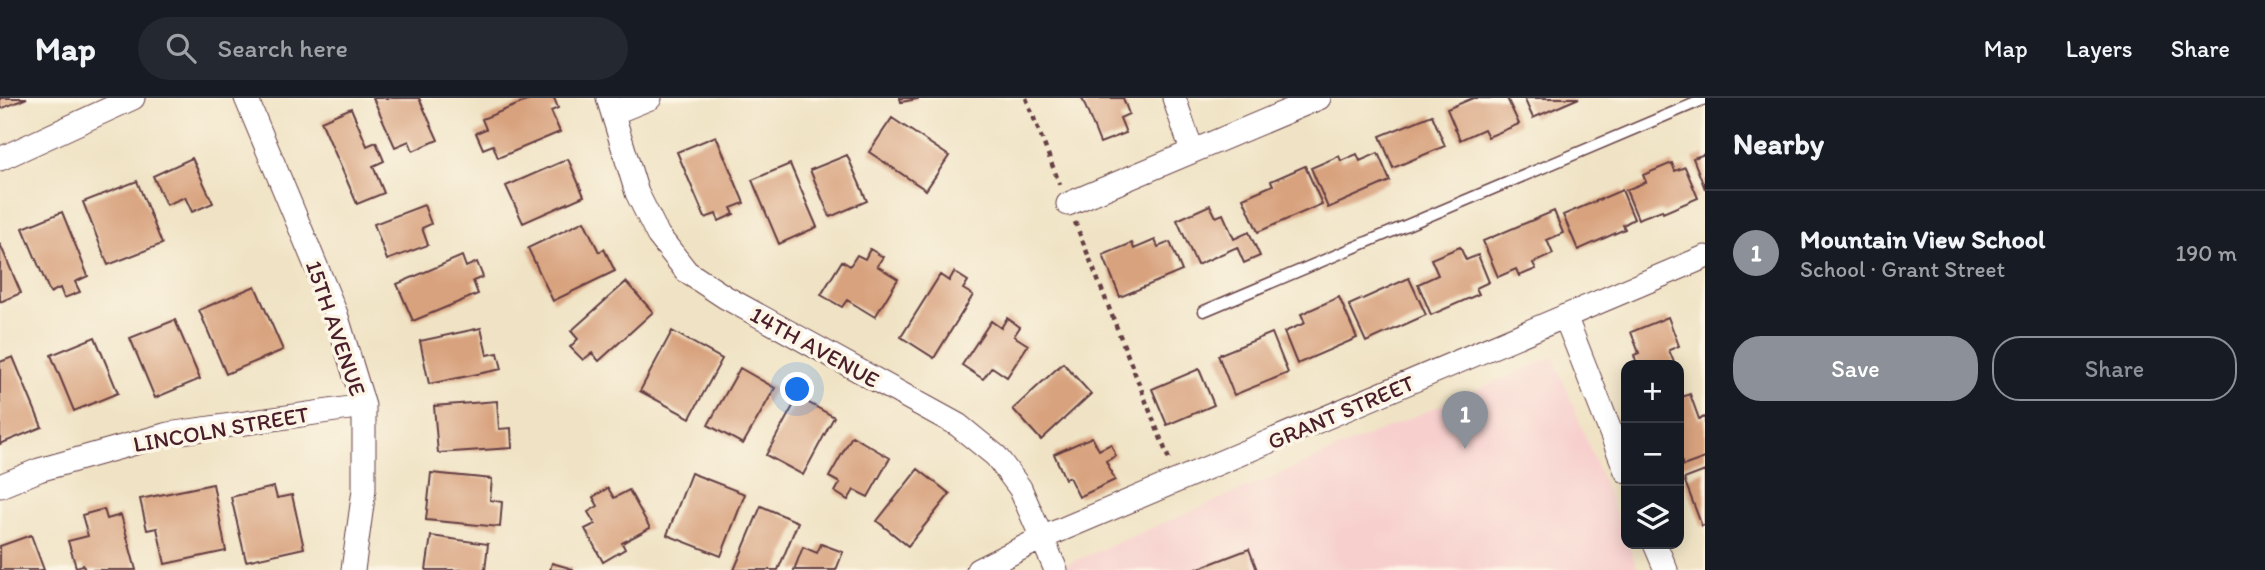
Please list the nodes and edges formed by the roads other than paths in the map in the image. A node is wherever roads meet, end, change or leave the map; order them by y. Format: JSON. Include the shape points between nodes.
{"nodes":[{"id":1,"x":133,"y":98,"type":"edge"},
{"id":2,"x":246,"y":98,"type":"edge"},
{"id":3,"x":650,"y":98,"type":"edge"},
{"id":4,"x":1174,"y":98,"type":"edge"},
{"id":5,"x":1319,"y":98,"type":"edge"},
{"id":6,"x":1705,"y":99,"type":"edge"},
{"id":7,"x":610,"y":105,"type":"edge"},
{"id":8,"x":1192,"y":151,"type":"junction"},
{"id":9,"x":0,"y":159,"type":"edge"},
{"id":10,"x":1068,"y":204,"type":"road end"},
{"id":11,"x":1702,"y":261,"type":"edge"},
{"id":12,"x":1205,"y":311,"type":"dead end"},
{"id":13,"x":1565,"y":316,"type":"junction"},
{"id":14,"x":364,"y":406,"type":"junction"},
{"id":15,"x":1621,"y":458,"type":"edge"},
{"id":16,"x":0,"y":486,"type":"edge"},
{"id":17,"x":1044,"y":537,"type":"junction"},
{"id":18,"x":1657,"y":549,"type":"edge"},
{"id":19,"x":353,"y":570,"type":"edge"},
{"id":20,"x":978,"y":570,"type":"edge"},
{"id":21,"x":1056,"y":570,"type":"edge"},
{"id":22,"x":1666,"y":570,"type":"edge"}],
"edges":[{"from":1,"to":9,"type":"street"},
{"from":2,"to":14,"type":"street","name":"15TH AVENUE","via":[[335,314]]},
{"from":3,"to":7,"type":"street"},
{"from":4,"to":8,"type":"street"},
{"from":5,"to":8,"type":"street"},
{"from":6,"to":12,"type":"lane"},
{"from":7,"to":17,"type":"street","name":"14TH AVENUE","via":[[637,193],[658,236],[687,272],[724,297],[958,425],[996,456],[1020,488]]},
{"from":8,"to":10,"type":"street"},
{"from":11,"to":13,"type":"street","name":"GRANT STREET"},
{"from":13,"to":15,"type":"street"},
{"from":13,"to":17,"type":"street","name":"GRANT STREET"},
{"from":14,"to":16,"type":"street","name":"LINCOLN STREET","via":[[167,434],[39,470]]},
{"from":14,"to":19,"type":"street","name":"15TH AVENUE","via":[[364,490]]},
{"from":17,"to":20,"type":"street","name":"GRANT STREET"},
{"from":17,"to":21,"type":"street","name":"14TH AVENUE"},
{"from":18,"to":22,"type":"street"}]}
